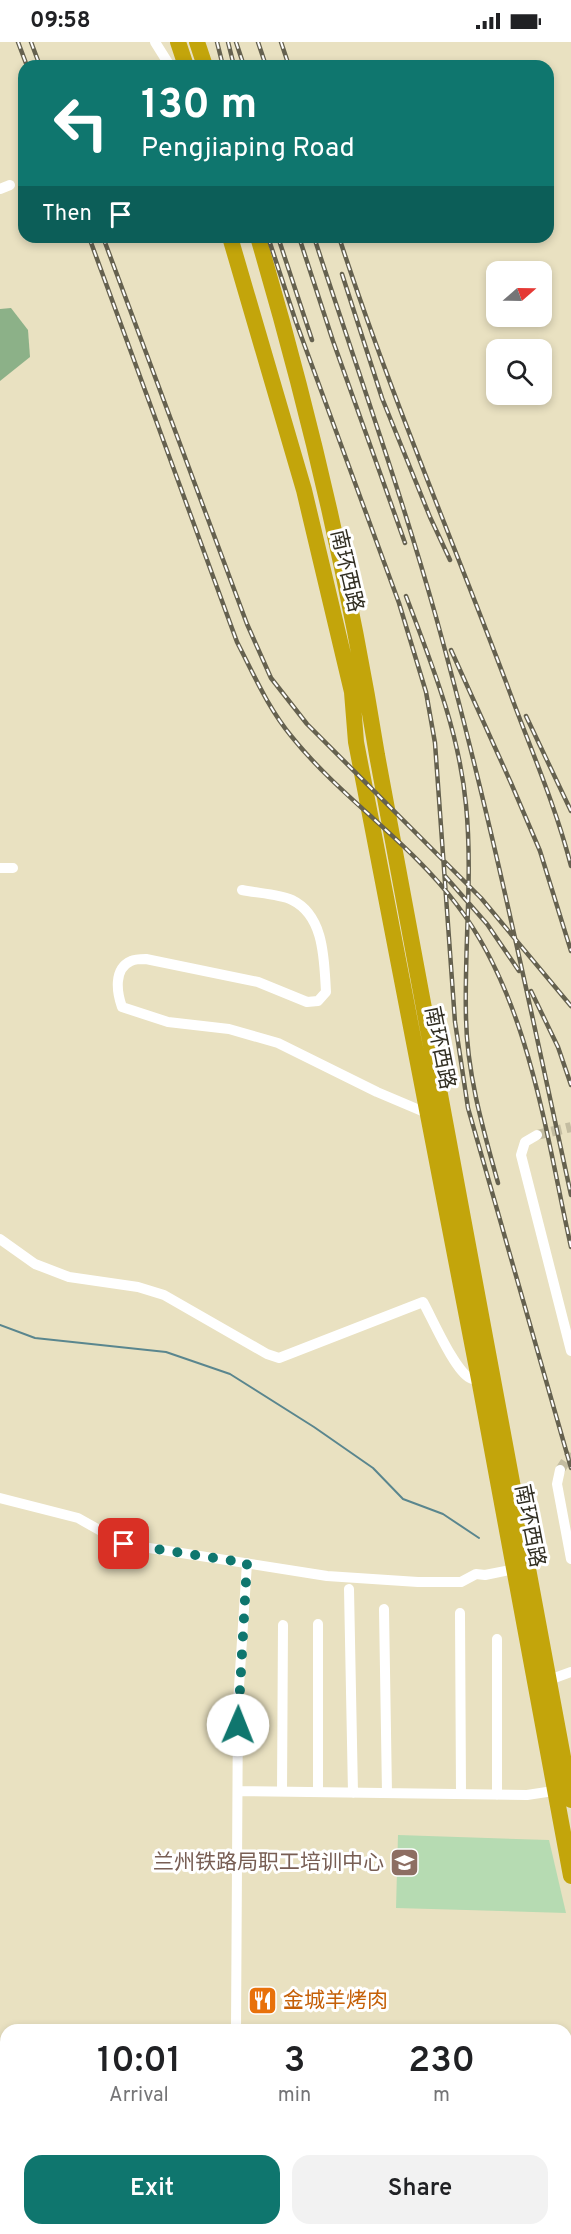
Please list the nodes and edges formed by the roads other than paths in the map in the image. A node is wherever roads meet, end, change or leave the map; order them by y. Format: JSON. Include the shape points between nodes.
{"nodes":[{"id":1,"x":155,"y":42,"type":"edge"},
{"id":2,"x":178,"y":42,"type":"edge"},
{"id":3,"x":197,"y":42,"type":"edge"},
{"id":4,"x":166,"y":60,"type":"edge"},
{"id":5,"x":184,"y":60,"type":"edge"},
{"id":6,"x":203,"y":60,"type":"edge"},
{"id":7,"x":232,"y":243,"type":"edge"},
{"id":8,"x":260,"y":243,"type":"edge"},
{"id":9,"x":0,"y":868,"type":"edge"},
{"id":10,"x":13,"y":868,"type":"dead end"},
{"id":11,"x":242,"y":890,"type":"dead end"},
{"id":12,"x":429,"y":1114,"type":"junction"},
{"id":13,"x":537,"y":1135,"type":"tunnel mouth"},
{"id":14,"x":0,"y":1239,"type":"edge"},
{"id":15,"x":571,"y":1351,"type":"edge"},
{"id":16,"x":479,"y":1379,"type":"junction"},
{"id":17,"x":560,"y":1470,"type":"tunnel mouth"},
{"id":18,"x":0,"y":1498,"type":"edge"},
{"id":19,"x":571,"y":1559,"type":"edge"},
{"id":20,"x":247,"y":1563,"type":"junction"},
{"id":21,"x":515,"y":1569,"type":"junction"},
{"id":22,"x":349,"y":1589,"type":"dead end"},
{"id":23,"x":384,"y":1609,"type":"dead end"},
{"id":24,"x":460,"y":1613,"type":"dead end"},
{"id":25,"x":318,"y":1624,"type":"dead end"},
{"id":26,"x":283,"y":1625,"type":"dead end"},
{"id":27,"x":497,"y":1639,"type":"dead end"},
{"id":28,"x":571,"y":1672,"type":"edge"},
{"id":29,"x":549,"y":1680,"type":"junction"},
{"id":30,"x":238,"y":1791,"type":"junction"},
{"id":31,"x":282,"y":1791,"type":"junction"},
{"id":32,"x":318,"y":1792,"type":"junction"},
{"id":33,"x":353,"y":1793,"type":"junction"},
{"id":34,"x":387,"y":1793,"type":"junction"},
{"id":35,"x":565,"y":1793,"type":"edge"},
{"id":36,"x":461,"y":1794,"type":"junction"},
{"id":37,"x":497,"y":1795,"type":"junction"},
{"id":38,"x":571,"y":1876,"type":"edge"},
{"id":39,"x":236,"y":2024,"type":"edge"}],
"edges":[{"from":1,"to":4,"type":"street"},
{"from":2,"to":5,"type":"highway"},
{"from":3,"to":6,"type":"highway"},
{"from":7,"to":12,"type":"highway","name":"南环西路","via":[[304,490],[352,692],[356,742]]},
{"from":8,"to":29,"type":"highway","name":"南环西路","via":[[285,327],[367,689]]},
{"from":9,"to":10,"type":"street"},
{"from":11,"to":12,"type":"street","via":[[292,900],[313,918],[323,955],[326,992],[318,1001],[307,1002],[258,982],[146,959],[130,961],[123,968],[117,984],[122,1007],[168,1022],[229,1029],[278,1043]]},
{"from":12,"to":16,"type":"highway","name":"南环西路"},
{"from":13,"to":15,"type":"street","via":[[525,1142],[521,1155]]},
{"from":14,"to":16,"type":"street","via":[[34,1264],[69,1277],[138,1287],[164,1295],[279,1358],[423,1302],[464,1374]]},
{"from":16,"to":21,"type":"highway","name":"南环西路"},
{"from":17,"to":19,"type":"street","via":[[557,1484]]},
{"from":18,"to":20,"type":"street","via":[[78,1518],[124,1544]]},
{"from":20,"to":21,"type":"street","via":[[327,1576],[418,1582],[461,1582],[476,1574]]},
{"from":20,"to":30,"type":"street","via":[[238,1702]]},
{"from":21,"to":35,"type":"highway","name":"南环西路"},
{"from":22,"to":33,"type":"street"},
{"from":23,"to":34,"type":"street"},
{"from":24,"to":36,"type":"street"},
{"from":25,"to":32,"type":"street"},
{"from":26,"to":31,"type":"street"},
{"from":27,"to":37,"type":"street"},
{"from":28,"to":29,"type":"street"},
{"from":29,"to":35,"type":"highway","name":"南环西路"},
{"from":30,"to":31,"type":"street"},
{"from":30,"to":39,"type":"street"},
{"from":31,"to":32,"type":"street"},
{"from":32,"to":33,"type":"street"},
{"from":33,"to":34,"type":"street"},
{"from":34,"to":36,"type":"street"},
{"from":35,"to":37,"type":"street"},
{"from":35,"to":38,"type":"highway","name":"南环西路"},
{"from":36,"to":37,"type":"street"}]}
